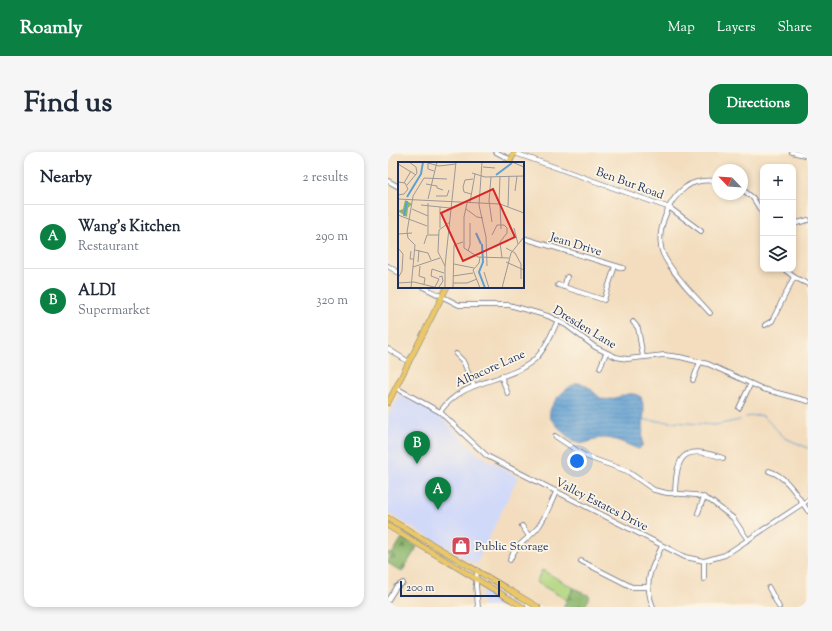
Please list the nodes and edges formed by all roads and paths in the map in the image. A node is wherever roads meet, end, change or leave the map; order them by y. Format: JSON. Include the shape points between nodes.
{"nodes":[{"id":1,"x":496,"y":152,"type":"edge"},
{"id":2,"x":515,"y":152,"type":"edge"},
{"id":3,"x":792,"y":152,"type":"edge"},
{"id":4,"x":808,"y":156,"type":"edge"},
{"id":5,"x":510,"y":161,"type":"edge"},
{"id":6,"x":388,"y":181,"type":"edge"},
{"id":7,"x":712,"y":181,"type":"edge"},
{"id":8,"x":398,"y":186,"type":"edge"},
{"id":9,"x":748,"y":194,"type":"edge"},
{"id":10,"x":670,"y":208,"type":"junction"},
{"id":11,"x":760,"y":209,"type":"edge"},
{"id":12,"x":808,"y":220,"type":"edge"},
{"id":13,"x":796,"y":223,"type":"edge"},
{"id":14,"x":701,"y":231,"type":"dead end"},
{"id":15,"x":524,"y":238,"type":"edge"},
{"id":16,"x":388,"y":266,"type":"edge"},
{"id":17,"x":616,"y":266,"type":"junction"},
{"id":18,"x":623,"y":268,"type":"dead end"},
{"id":19,"x":398,"y":271,"type":"edge"},
{"id":20,"x":788,"y":272,"type":"edge"},
{"id":21,"x":567,"y":277,"type":"dead end"},
{"id":22,"x":794,"y":277,"type":"junction"},
{"id":23,"x":808,"y":284,"type":"edge"},
{"id":24,"x":558,"y":285,"type":"dead end"},
{"id":25,"x":564,"y":287,"type":"junction"},
{"id":26,"x":425,"y":288,"type":"edge"},
{"id":27,"x":447,"y":288,"type":"edge"},
{"id":28,"x":442,"y":298,"type":"junction"},
{"id":29,"x":710,"y":313,"type":"dead end"},
{"id":30,"x":558,"y":320,"type":"junction"},
{"id":31,"x":633,"y":322,"type":"dead end"},
{"id":32,"x":765,"y":325,"type":"dead end"},
{"id":33,"x":388,"y":349,"type":"edge"},
{"id":34,"x":456,"y":354,"type":"dead end"},
{"id":35,"x":606,"y":354,"type":"junction"},
{"id":36,"x":643,"y":357,"type":"junction"},
{"id":37,"x":409,"y":362,"type":"junction"},
{"id":38,"x":700,"y":362,"type":"junction"},
{"id":39,"x":600,"y":368,"type":"dead end"},
{"id":40,"x":501,"y":376,"type":"junction"},
{"id":41,"x":693,"y":380,"type":"dead end"},
{"id":42,"x":750,"y":385,"type":"junction"},
{"id":43,"x":474,"y":386,"type":"junction"},
{"id":44,"x":396,"y":388,"type":"junction"},
{"id":45,"x":508,"y":394,"type":"dead end"},
{"id":46,"x":808,"y":401,"type":"edge"},
{"id":47,"x":388,"y":403,"type":"edge"},
{"id":48,"x":739,"y":408,"type":"dead end"},
{"id":49,"x":440,"y":412,"type":"junction"},
{"id":50,"x":556,"y":436,"type":"dead end"},
{"id":51,"x":723,"y":458,"type":"dead end"},
{"id":52,"x":769,"y":471,"type":"dead end"},
{"id":53,"x":556,"y":492,"type":"junction"},
{"id":54,"x":675,"y":494,"type":"junction"},
{"id":55,"x":704,"y":498,"type":"junction"},
{"id":56,"x":808,"y":500,"type":"edge"},
{"id":57,"x":802,"y":503,"type":"junction"},
{"id":58,"x":808,"y":511,"type":"edge"},
{"id":59,"x":698,"y":513,"type":"dead end"},
{"id":60,"x":388,"y":518,"type":"edge"},
{"id":61,"x":388,"y":526,"type":"edge"},
{"id":62,"x":522,"y":526,"type":"dead end"},
{"id":63,"x":530,"y":536,"type":"junction"},
{"id":64,"x":748,"y":540,"type":"junction"},
{"id":65,"x":662,"y":546,"type":"junction"},
{"id":66,"x":510,"y":560,"type":"dead end"},
{"id":67,"x":581,"y":561,"type":"dead end"},
{"id":68,"x":704,"y":561,"type":"junction"},
{"id":69,"x":477,"y":570,"type":"junction"},
{"id":70,"x":476,"y":579,"type":"junction"},
{"id":71,"x":704,"y":579,"type":"dead end"},
{"id":72,"x":403,"y":583,"type":"dead end"},
{"id":73,"x":648,"y":587,"type":"junction"},
{"id":74,"x":770,"y":588,"type":"dead end"},
{"id":75,"x":388,"y":600,"type":"edge"},
{"id":76,"x":478,"y":607,"type":"edge"},
{"id":77,"x":523,"y":607,"type":"edge"},
{"id":78,"x":538,"y":607,"type":"edge"},
{"id":79,"x":653,"y":607,"type":"edge"},
{"id":80,"x":779,"y":607,"type":"edge"}],
"edges":[{"from":1,"to":5,"type":"street"},
{"from":2,"to":5,"type":"main road"},
{"from":2,"to":10,"type":"street","name":"Ben Bur Road"},
{"from":3,"to":4,"type":"street"},
{"from":6,"to":8,"type":"street"},
{"from":7,"to":10,"type":"street","via":[[686,186]]},
{"from":9,"to":11,"type":"street"},
{"from":10,"to":14,"type":"street","name":"Ben Bur Road"},
{"from":10,"to":29,"type":"street","via":[[662,230],[664,257]]},
{"from":12,"to":13,"type":"street"},
{"from":15,"to":17,"type":"street","name":"Jean Drive"},
{"from":16,"to":19,"type":"street"},
{"from":17,"to":18,"type":"street","name":"Jean Drive"},
{"from":17,"to":25,"type":"street","via":[[604,300]]},
{"from":20,"to":22,"type":"street"},
{"from":21,"to":25,"type":"street"},
{"from":22,"to":23,"type":"street"},
{"from":22,"to":32,"type":"street","via":[[772,321]]},
{"from":24,"to":25,"type":"street"},
{"from":26,"to":28,"type":"street","name":"Dresden Lane"},
{"from":27,"to":28,"type":"main road"},
{"from":28,"to":30,"type":"street","name":"Dresden Lane","via":[[459,305],[519,306]]},
{"from":28,"to":37,"type":"main road"},
{"from":30,"to":35,"type":"street","name":"Dresden Lane"},
{"from":30,"to":40,"type":"street","name":"Albacore Lane","via":[[537,357]]},
{"from":31,"to":36,"type":"street","via":[[638,328]]},
{"from":33,"to":37,"type":"street"},
{"from":34,"to":43,"type":"street","via":[[463,361]]},
{"from":35,"to":36,"type":"street","name":"Dresden Lane","via":[[623,358]]},
{"from":35,"to":39,"type":"street"},
{"from":36,"to":38,"type":"street","name":"Dresden Lane","via":[[671,355]]},
{"from":37,"to":44,"type":"main road"},
{"from":38,"to":41,"type":"street"},
{"from":38,"to":42,"type":"street","name":"Dresden Lane"},
{"from":40,"to":43,"type":"street","name":"Albacore Lane"},
{"from":40,"to":45,"type":"street"},
{"from":42,"to":46,"type":"street","name":"Dresden Lane"},
{"from":42,"to":48,"type":"street"},
{"from":43,"to":49,"type":"street","name":"Albacore Lane","via":[[455,394]]},
{"from":44,"to":47,"type":"main road"},
{"from":44,"to":49,"type":"street","name":"Valley Estates Drive"},
{"from":49,"to":53,"type":"street","name":"Valley Estates Drive","via":[[481,452]]},
{"from":50,"to":54,"type":"street","via":[[585,456],[627,471],[654,490]]},
{"from":51,"to":54,"type":"street","via":[[698,451],[685,456],[676,468]]},
{"from":52,"to":57,"type":"street","via":[[783,478]]},
{"from":53,"to":63,"type":"street","via":[[540,524]]},
{"from":53,"to":65,"type":"street","name":"Valley Estates Drive"},
{"from":54,"to":55,"type":"street"},
{"from":55,"to":59,"type":"street"},
{"from":55,"to":64,"type":"street","via":[[731,516]]},
{"from":56,"to":57,"type":"street","name":"Valley Estates Drive"},
{"from":57,"to":58,"type":"street"},
{"from":57,"to":64,"type":"street","name":"Valley Estates Drive"},
{"from":60,"to":69,"type":"main road"},
{"from":61,"to":70,"type":"main road"},
{"from":62,"to":63,"type":"street"},
{"from":63,"to":66,"type":"street","via":[[513,552]]},
{"from":64,"to":68,"type":"street","name":"Valley Estates Drive","via":[[724,555]]},
{"from":65,"to":68,"type":"street","name":"Valley Estates Drive","via":[[685,557]]},
{"from":65,"to":73,"type":"street","via":[[652,566]]},
{"from":67,"to":73,"type":"street","via":[[632,587]]},
{"from":68,"to":71,"type":"street"},
{"from":69,"to":70,"type":"street"},
{"from":69,"to":78,"type":"main road"},
{"from":70,"to":76,"type":"street"},
{"from":70,"to":77,"type":"main road"},
{"from":72,"to":75,"type":"street"},
{"from":73,"to":79,"type":"street"},
{"from":74,"to":80,"type":"street"}]}
